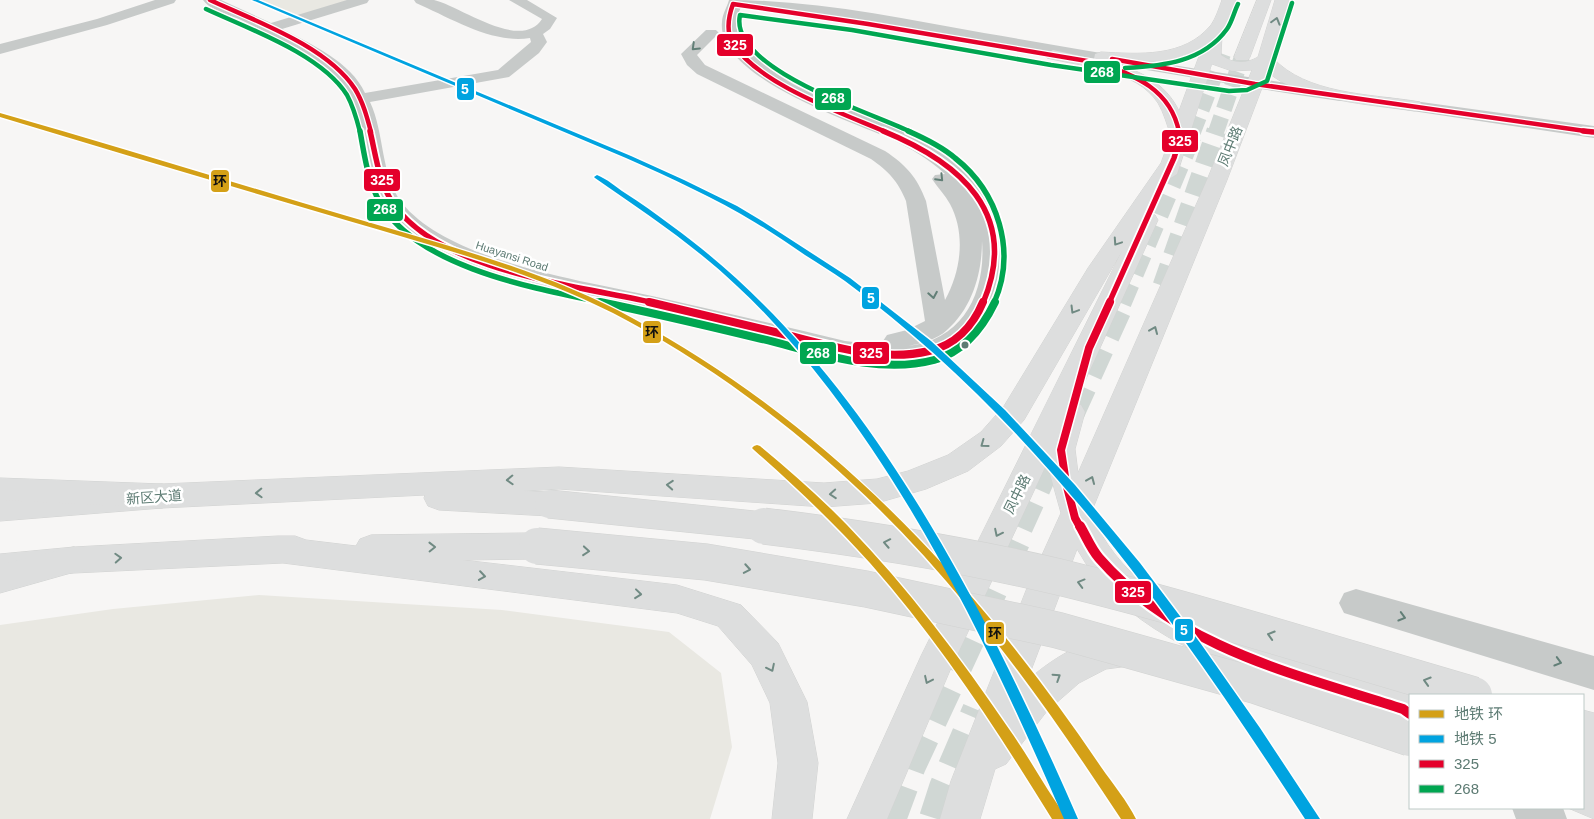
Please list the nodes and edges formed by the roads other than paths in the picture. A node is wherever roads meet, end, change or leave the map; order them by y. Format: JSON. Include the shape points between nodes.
{"nodes":[{"id":1,"x":169,"y":0,"type":"edge"},
{"id":2,"x":210,"y":0,"type":"edge"},
{"id":3,"x":224,"y":0,"type":"edge"},
{"id":4,"x":362,"y":0,"type":"edge"},
{"id":5,"x":421,"y":0,"type":"edge"},
{"id":6,"x":516,"y":0,"type":"edge"},
{"id":7,"x":1229,"y":0,"type":"edge"},
{"id":8,"x":1246,"y":0,"type":"edge"},
{"id":9,"x":1264,"y":0,"type":"edge"},
{"id":10,"x":1282,"y":0,"type":"edge"},
{"id":11,"x":729,"y":1,"type":"edge"},
{"id":12,"x":272,"y":27,"type":"junction"},
{"id":13,"x":1216,"y":31,"type":"junction"},
{"id":14,"x":534,"y":33,"type":"junction"},
{"id":15,"x":711,"y":33,"type":"junction"},
{"id":16,"x":0,"y":49,"type":"edge"},
{"id":17,"x":1223,"y":54,"type":"tunnel mouth"},
{"id":18,"x":1053,"y":55,"type":"junction"},
{"id":19,"x":1101,"y":57,"type":"junction"},
{"id":20,"x":1252,"y":74,"type":"junction"},
{"id":21,"x":1198,"y":82,"type":"junction"},
{"id":22,"x":365,"y":98,"type":"junction"},
{"id":23,"x":1414,"y":106,"type":"junction"},
{"id":24,"x":1483,"y":117,"type":"junction"},
{"id":25,"x":1594,"y":132,"type":"edge"},
{"id":26,"x":1180,"y":136,"type":"junction"},
{"id":27,"x":1174,"y":158,"type":"junction"},
{"id":28,"x":945,"y":334,"type":"junction"},
{"id":29,"x":1089,"y":348,"type":"junction"},
{"id":30,"x":0,"y":489,"type":"edge"},
{"id":31,"x":554,"y":491,"type":"junction"},
{"id":32,"x":162,"y":496,"type":"junction"},
{"id":33,"x":0,"y":509,"type":"edge"},
{"id":34,"x":1075,"y":518,"type":"junction"},
{"id":35,"x":278,"y":549,"type":"junction"},
{"id":36,"x":74,"y":560,"type":"junction"},
{"id":37,"x":0,"y":567,"type":"edge"},
{"id":38,"x":0,"y":579,"type":"edge"},
{"id":39,"x":1356,"y":603,"type":"dead end"},
{"id":40,"x":1255,"y":673,"type":"junction"},
{"id":41,"x":1594,"y":673,"type":"edge"},
{"id":42,"x":1471,"y":694,"type":"edge"},
{"id":43,"x":1409,"y":719,"type":"edge"},
{"id":44,"x":971,"y":781,"type":"junction"},
{"id":45,"x":1533,"y":809,"type":"edge"},
{"id":46,"x":792,"y":819,"type":"edge"},
{"id":47,"x":867,"y":819,"type":"edge"},
{"id":48,"x":960,"y":819,"type":"edge"},
{"id":49,"x":1547,"y":819,"type":"edge"}],
"edges":[{"from":1,"to":16,"type":"street"},
{"from":2,"to":12,"type":"street","name":"Huayansi Road"},
{"from":3,"to":12,"type":"street","name":"Huayansi Road"},
{"from":4,"to":12,"type":"street"},
{"from":5,"to":14,"type":"street","via":[[496,32],[514,36]]},
{"from":6,"to":14,"type":"street","via":[[550,18]]},
{"from":7,"to":13,"type":"main road","name":"凤中路"},
{"from":8,"to":17,"type":"main road"},
{"from":9,"to":20,"type":"main road"},
{"from":20,"to":10,"type":"main road","name":"凤中路","one_way":true},
{"from":11,"to":15,"type":"street","via":[[712,22]]},
{"from":11,"to":18,"type":"street"},
{"from":11,"to":19,"type":"street","via":[[859,16]]},
{"from":11,"to":28,"type":"street","via":[[728,32],[741,54],[754,65],[788,87],[938,157],[975,193],[988,215],[994,236],[994,261],[980,310],[964,332]]},
{"from":12,"to":22,"type":"street","name":"Huayansi Road","via":[[337,68]]},
{"from":13,"to":19,"type":"main road","via":[[1178,52],[1138,58]]},
{"from":13,"to":20,"type":"main road","via":[[1213,57],[1223,64],[1248,67]]},
{"from":13,"to":21,"type":"main road","name":"凤中路"},
{"from":14,"to":22,"type":"street","via":[[539,42],[533,50],[503,74]]},
{"from":15,"to":28,"type":"street","one_way":true,"via":[[689,54],[694,64],[878,155],[898,169],[916,201],[927,264]]},
{"from":15,"to":28,"type":"street","one_way":true,"via":[[722,54],[755,80],[898,147],[939,176],[955,194],[971,236],[970,258]]},
{"from":18,"to":21,"type":"street"},
{"from":18,"to":26,"type":"main road","via":[[1116,70],[1149,85],[1170,110]]},
{"from":19,"to":21,"type":"street"},
{"from":20,"to":21,"type":"street","via":[[1216,87]]},
{"from":20,"to":23,"type":"street"},
{"from":20,"to":23,"type":"main road","via":[[1278,74],[1304,86]]},
{"from":20,"to":24,"type":"street","via":[[1414,110]]},
{"from":34,"to":20,"type":"main road","name":"凤中路","one_way":true},
{"from":21,"to":26,"type":"main road","name":"凤中路"},
{"from":22,"to":28,"type":"street","name":"Huayansi Road","via":[[380,183],[386,197],[408,221],[426,234],[469,254],[534,274],[852,350],[906,355],[924,352]]},
{"from":23,"to":24,"type":"street"},
{"from":24,"to":25,"type":"street"},
{"from":26,"to":27,"type":"main road","name":"凤中路"},
{"from":27,"to":29,"type":"main road","name":"凤中路"},
{"from":27,"to":31,"type":"main road","one_way":true,"via":[[1099,268],[1014,413],[991,439],[958,463],[916,481],[878,491],[824,495]]},
{"from":29,"to":34,"type":"main road","via":[[1061,450]]},
{"from":29,"to":47,"type":"main road","name":"凤中路","one_way":true,"via":[[982,565],[891,759]]},
{"from":30,"to":32,"type":"main road"},
{"from":31,"to":32,"type":"main road","name":"新区大道","one_way":true,"via":[[308,491]]},
{"from":42,"to":31,"type":"main road","one_way":true,"bridge":true,"via":[[1058,577],[875,540],[719,520]]},
{"from":32,"to":33,"type":"main road","name":"新区大道"},
{"from":34,"to":40,"type":"main road","via":[[1098,557],[1128,589]]},
{"from":34,"to":44,"type":"main road","name":"凤中路","via":[[1044,588]]},
{"from":36,"to":35,"type":"main road","one_way":true},
{"from":35,"to":40,"type":"main road","one_way":true,"bridge":true,"via":[[537,546],[706,562],[866,589]]},
{"from":35,"to":46,"type":"main road","one_way":true,"via":[[520,582],[677,599],[730,615],[765,654],[788,702],[798,763]]},
{"from":36,"to":37,"type":"main road"},
{"from":36,"to":38,"type":"main road"},
{"from":39,"to":41,"type":"street","one_way":true},
{"from":40,"to":43,"type":"main road","bridge":true},
{"from":44,"to":40,"type":"main road","one_way":true,"via":[[1023,708],[1055,677],[1085,661],[1117,651],[1192,651]]},
{"from":44,"to":48,"type":"main road","name":"凤中路"},
{"from":45,"to":49,"type":"street"}]}
